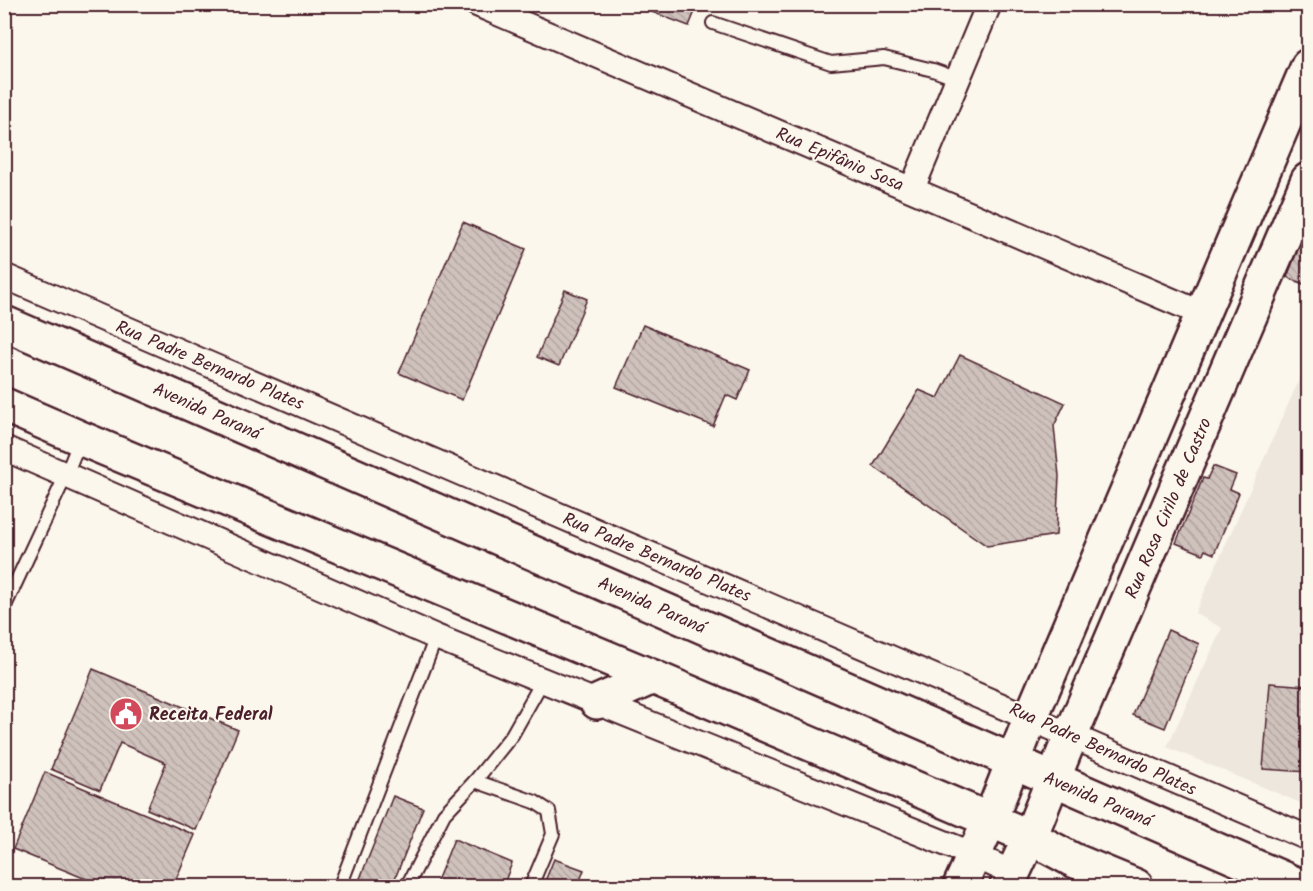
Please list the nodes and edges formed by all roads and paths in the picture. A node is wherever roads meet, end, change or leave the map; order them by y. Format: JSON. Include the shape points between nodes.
{"nodes":[{"id":1,"x":477,"y":4,"type":"edge"},
{"id":2,"x":989,"y":4,"type":"edge"},
{"id":3,"x":713,"y":23,"type":"dead end"},
{"id":4,"x":1308,"y":66,"type":"edge"},
{"id":5,"x":958,"y":79,"type":"junction"},
{"id":6,"x":1308,"y":180,"type":"edge"},
{"id":7,"x":912,"y":189,"type":"junction"},
{"id":8,"x":4,"y":276,"type":"edge"},
{"id":9,"x":1203,"y":314,"type":"junction"},
{"id":10,"x":4,"y":323,"type":"edge"},
{"id":11,"x":4,"y":405,"type":"edge"},
{"id":12,"x":80,"y":438,"type":"junction"},
{"id":13,"x":4,"y":448,"type":"edge"},
{"id":14,"x":66,"y":475,"type":"junction"},
{"id":15,"x":4,"y":608,"type":"edge"},
{"id":16,"x":436,"y":637,"type":"junction"},
{"id":17,"x":653,"y":677,"type":"junction"},
{"id":18,"x":543,"y":680,"type":"junction"},
{"id":19,"x":597,"y":702,"type":"junction"},
{"id":20,"x":1031,"y":717,"type":"junction"},
{"id":21,"x":1071,"y":735,"type":"junction"},
{"id":22,"x":1014,"y":763,"type":"junction"},
{"id":23,"x":1054,"y":780,"type":"junction"},
{"id":24,"x":475,"y":781,"type":"junction"},
{"id":25,"x":990,"y":820,"type":"junction"},
{"id":26,"x":1030,"y":837,"type":"junction"},
{"id":27,"x":1308,"y":838,"type":"edge"},
{"id":28,"x":974,"y":855,"type":"junction"},
{"id":29,"x":1011,"y":880,"type":"edge"},
{"id":30,"x":340,"y":886,"type":"edge"},
{"id":31,"x":407,"y":886,"type":"edge"},
{"id":32,"x":531,"y":886,"type":"edge"},
{"id":33,"x":960,"y":886,"type":"edge"},
{"id":34,"x":1136,"y":886,"type":"edge"},
{"id":35,"x":1300,"y":886,"type":"edge"}],
"edges":[{"from":1,"to":7,"type":"street","name":"Rua Epifânio Sosa"},
{"from":2,"to":5,"type":"street"},
{"from":3,"to":5,"type":"lane","via":[[831,63],[884,58]]},
{"from":4,"to":9,"type":"main road"},
{"from":5,"to":7,"type":"street"},
{"from":6,"to":21,"type":"main road","name":"Rua Rosa Cirilo de Castro"},
{"from":7,"to":9,"type":"street","name":"Rua Epifânio Sosa"},
{"from":8,"to":20,"type":"street","name":"Rua Padre Bernardo Plates"},
{"from":9,"to":20,"type":"main road"},
{"from":10,"to":22,"type":"main road","name":"Avenida Paraná"},
{"from":11,"to":12,"type":"main road"},
{"from":12,"to":14,"type":"lane"},
{"from":12,"to":17,"type":"main road"},
{"from":13,"to":14,"type":"street"},
{"from":14,"to":15,"type":"lane"},
{"from":14,"to":16,"type":"street"},
{"from":16,"to":18,"type":"street"},
{"from":16,"to":30,"type":"lane"},
{"from":17,"to":19,"type":"main road"},
{"from":17,"to":25,"type":"main road"},
{"from":18,"to":19,"type":"street"},
{"from":18,"to":24,"type":"lane","via":[[512,735]]},
{"from":19,"to":28,"type":"street"},
{"from":20,"to":21,"type":"street","name":"Rua Padre Bernardo Plates"},
{"from":20,"to":22,"type":"main road"},
{"from":21,"to":23,"type":"main road","name":"Rua Rosa Cirilo de Castro"},
{"from":21,"to":27,"type":"street","name":"Rua Padre Bernardo Plates"},
{"from":22,"to":23,"type":"main road","name":"Avenida Paraná"},
{"from":22,"to":25,"type":"main road"},
{"from":23,"to":26,"type":"main road","name":"Rua Rosa Cirilo de Castro"},
{"from":23,"to":35,"type":"main road","name":"Avenida Paraná"},
{"from":24,"to":31,"type":"lane","via":[[444,814]]},
{"from":24,"to":32,"type":"lane","via":[[535,802],[549,811],[553,834]]},
{"from":25,"to":26,"type":"main road"},
{"from":25,"to":28,"type":"main road"},
{"from":26,"to":29,"type":"main road","name":"Rua Rosa Cirilo de Castro"},
{"from":26,"to":34,"type":"main road"},
{"from":28,"to":29,"type":"street"},
{"from":28,"to":33,"type":"main road"}]}
